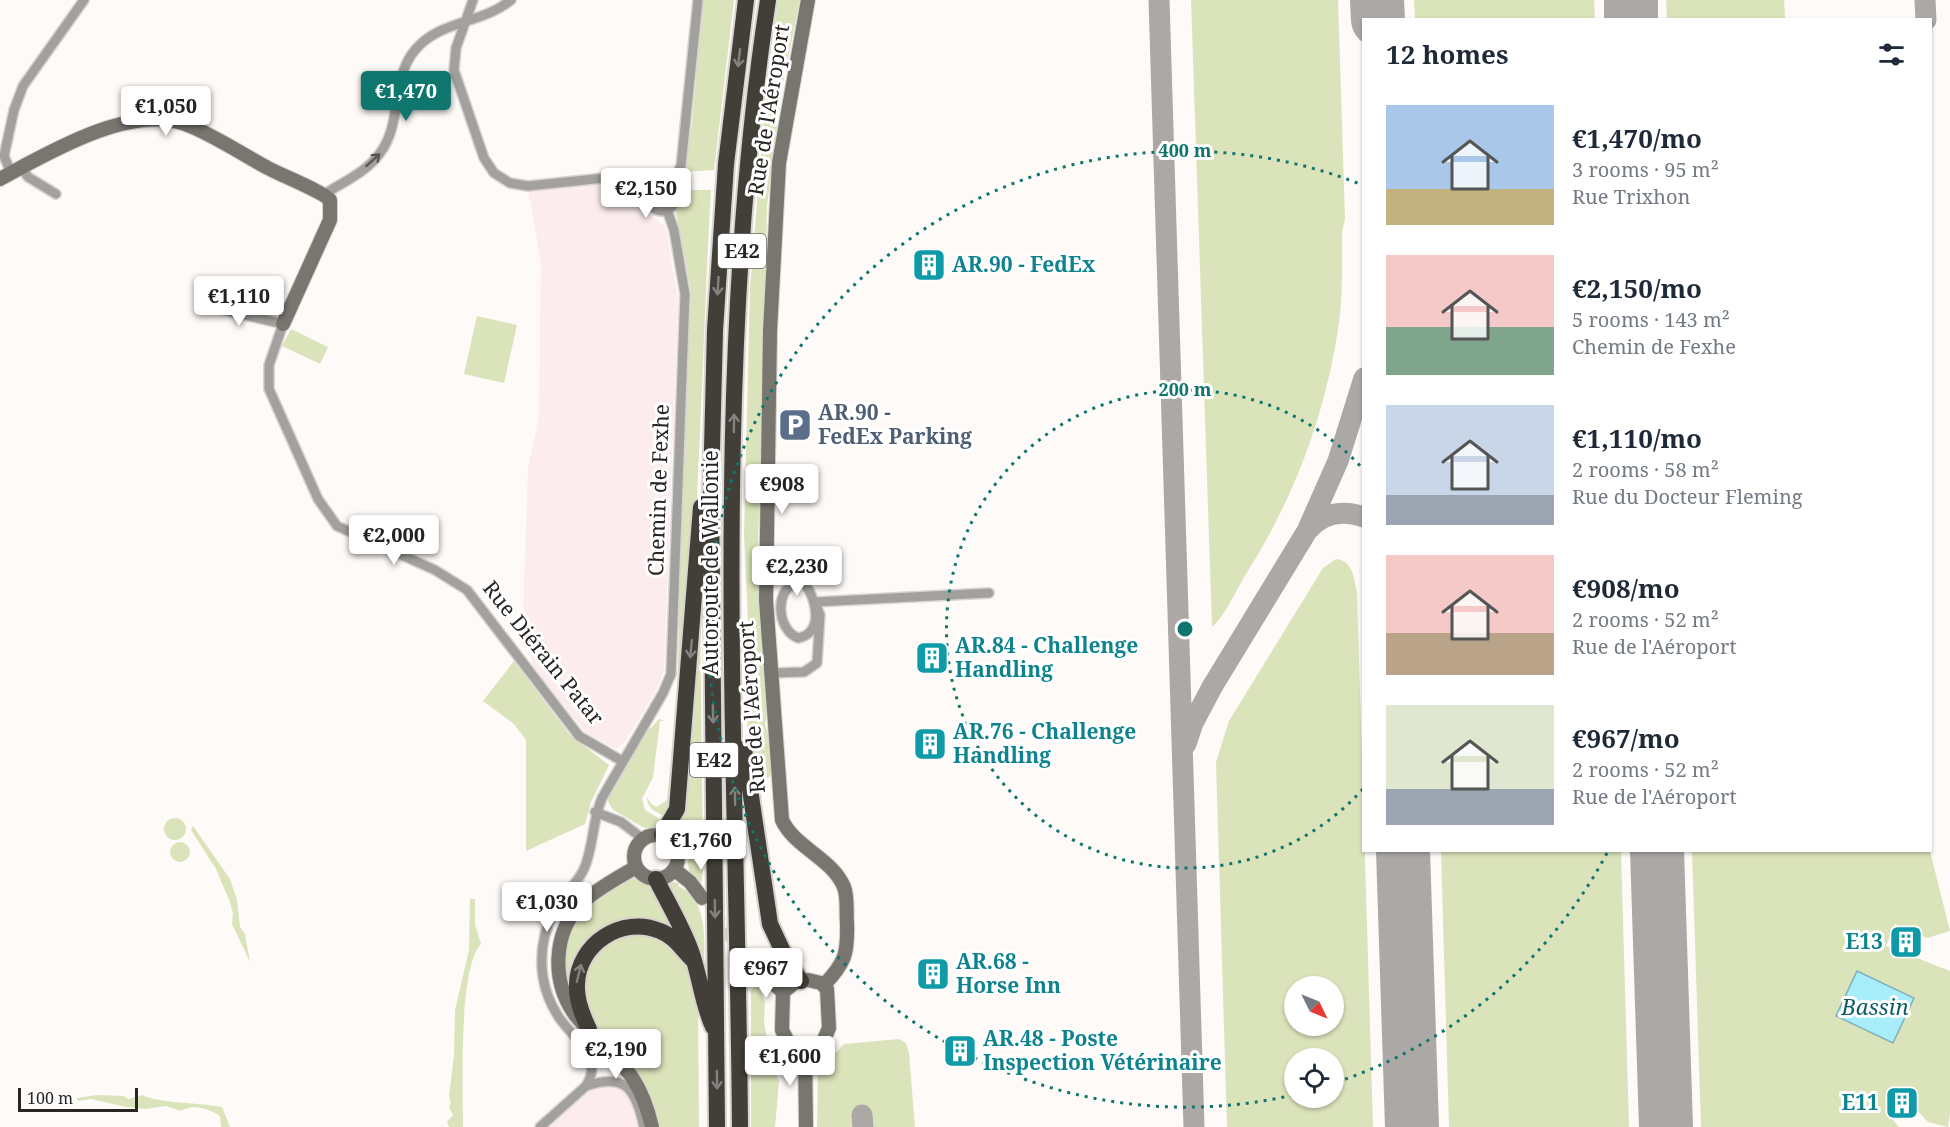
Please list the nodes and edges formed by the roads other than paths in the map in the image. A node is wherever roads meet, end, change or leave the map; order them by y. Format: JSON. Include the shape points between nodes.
{"nodes":[{"id":1,"x":84,"y":0,"type":"edge"},
{"id":2,"x":473,"y":0,"type":"edge"},
{"id":3,"x":512,"y":0,"type":"edge"},
{"id":4,"x":698,"y":0,"type":"edge"},
{"id":5,"x":746,"y":0,"type":"edge"},
{"id":6,"x":768,"y":0,"type":"edge"},
{"id":7,"x":808,"y":0,"type":"edge"},
{"id":8,"x":464,"y":22,"type":"junction"},
{"id":9,"x":11,"y":173,"type":"edge"},
{"id":10,"x":670,"y":186,"type":"junction"},
{"id":11,"x":652,"y":187,"type":"junction"},
{"id":12,"x":57,"y":194,"type":"dead end"},
{"id":13,"x":325,"y":194,"type":"junction"},
{"id":14,"x":667,"y":210,"type":"junction"},
{"id":15,"x":202,"y":305,"type":"dead end"},
{"id":16,"x":283,"y":324,"type":"junction"},
{"id":17,"x":711,"y":488,"type":"junction"},
{"id":18,"x":989,"y":593,"type":"dead end"},
{"id":19,"x":815,"y":602,"type":"junction"},
{"id":20,"x":771,"y":673,"type":"junction"},
{"id":21,"x":735,"y":734,"type":"junction"},
{"id":22,"x":622,"y":761,"type":"junction"},
{"id":23,"x":596,"y":812,"type":"junction"},
{"id":24,"x":662,"y":835,"type":"junction"},
{"id":25,"x":643,"y":839,"type":"junction"},
{"id":26,"x":636,"y":867,"type":"junction"},
{"id":27,"x":675,"y":870,"type":"junction"},
{"id":28,"x":656,"y":879,"type":"junction"},
{"id":29,"x":702,"y":898,"type":"tunnel mouth"},
{"id":30,"x":694,"y":961,"type":"junction"},
{"id":31,"x":751,"y":963,"type":"dead end"},
{"id":32,"x":801,"y":981,"type":"junction"},
{"id":33,"x":824,"y":985,"type":"junction"},
{"id":34,"x":783,"y":992,"type":"junction"},
{"id":35,"x":589,"y":1029,"type":"junction"},
{"id":36,"x":716,"y":1033,"type":"junction"},
{"id":37,"x":805,"y":1049,"type":"junction"},
{"id":38,"x":586,"y":1086,"type":"junction"},
{"id":39,"x":540,"y":1127,"type":"edge"},
{"id":40,"x":644,"y":1127,"type":"edge"},
{"id":41,"x":652,"y":1127,"type":"edge"},
{"id":42,"x":717,"y":1127,"type":"edge"},
{"id":43,"x":740,"y":1127,"type":"edge"},
{"id":44,"x":806,"y":1127,"type":"edge"}],
"edges":[{"from":1,"to":9,"type":"street","via":[[23,86],[4,156]]},
{"from":2,"to":8,"type":"street"},
{"from":3,"to":8,"type":"street"},
{"from":4,"to":10,"type":"street","name":"Chemin de Fexhe","via":[[681,166]]},
{"from":5,"to":17,"type":"highway","name":"Autoroute de Wallonie","number":"E42","one_way":true,"via":[[720,247]]},
{"from":21,"to":6,"type":"highway","name":"Autoroute de Wallonie","number":"E42","one_way":true,"via":[[732,502],[736,335],[748,170]]},
{"from":7,"to":20,"type":"street","name":"Rue de l'Aéroport","via":[[780,150],[776,204],[766,550]]},
{"from":8,"to":11,"type":"street","via":[[454,54],[456,78],[484,158],[498,177],[528,186],[629,175]]},
{"from":13,"to":8,"type":"street","one_way":true,"via":[[369,165],[381,152],[390,135],[401,74],[416,49],[438,31]]},
{"from":9,"to":12,"type":"street","via":[[28,177]]},
{"from":9,"to":13,"type":"street","via":[[106,128],[152,118],[184,123],[294,182]]},
{"from":10,"to":11,"type":"street","via":[[660,183]]},
{"from":10,"to":14,"type":"street","name":"Chemin de Fexhe","via":[[675,198]]},
{"from":11,"to":14,"type":"street","via":[[648,197],[652,207]]},
{"from":13,"to":16,"type":"street","name":"Rue Diérain Patar","via":[[330,200],[330,220]]},
{"from":14,"to":22,"type":"street","name":"Chemin de Fexhe","via":[[686,294],[671,674]]},
{"from":15,"to":16,"type":"street"},
{"from":16,"to":22,"type":"street","name":"Rue Diérain Patar","via":[[269,365],[269,389],[318,499],[337,526],[435,570],[467,590],[579,736]]},
{"from":17,"to":24,"type":"highway","one_way":true,"via":[[701,507],[677,809]]},
{"from":17,"to":36,"type":"highway","name":"Autoroute de Wallonie","number":"E42","one_way":true},
{"from":18,"to":19,"type":"street"},
{"from":19,"to":19,"type":"street","via":[[812,629],[804,637],[792,636],[783,625],[783,594],[789,586],[805,584]]},
{"from":19,"to":20,"type":"street","via":[[820,615],[817,663],[804,672]]},
{"from":20,"to":33,"type":"street","name":"Rue de l'Aéroport","via":[[782,820],[794,838],[831,869],[845,889],[847,950],[844,961]]},
{"from":21,"to":32,"type":"highway","via":[[744,749],[770,924]]},
{"from":43,"to":21,"type":"highway","name":"Autoroute de Wallonie","number":"E42","one_way":true},
{"from":22,"to":23,"type":"street","name":"Chemin de Fexhe"},
{"from":23,"to":25,"type":"street","via":[[621,822]]},
{"from":23,"to":38,"type":"street","name":"Chemin de Fexhe","via":[[584,870],[553,911],[541,952],[549,999],[590,1058],[591,1078]]},
{"from":24,"to":25,"type":"street"},
{"from":24,"to":27,"type":"street","via":[[677,849]]},
{"from":25,"to":26,"type":"street","via":[[634,852]]},
{"from":26,"to":28,"type":"street","via":[[644,876]]},
{"from":26,"to":35,"type":"street","via":[[584,901],[563,934],[558,954],[559,980],[568,1003]]},
{"from":27,"to":28,"type":"street"},
{"from":27,"to":29,"type":"street"},
{"from":28,"to":30,"type":"highway"},
{"from":35,"to":30,"type":"highway","one_way":true,"via":[[577,995],[577,977],[586,954],[600,939],[621,928],[651,928],[672,937]]},
{"from":30,"to":36,"type":"highway","via":[[704,992],[704,1007]]},
{"from":31,"to":34,"type":"street"},
{"from":32,"to":33,"type":"street"},
{"from":32,"to":34,"type":"street"},
{"from":33,"to":37,"type":"street","via":[[829,993],[828,1035],[819,1046]]},
{"from":34,"to":37,"type":"street","via":[[784,1036],[793,1046]]},
{"from":35,"to":41,"type":"street","via":[[635,1079]]},
{"from":36,"to":42,"type":"highway","name":"Autoroute de Wallonie","number":"E42","one_way":true},
{"from":37,"to":44,"type":"street"},
{"from":38,"to":39,"type":"street"},
{"from":38,"to":40,"type":"street","via":[[610,1081],[627,1087],[636,1096]]}]}
